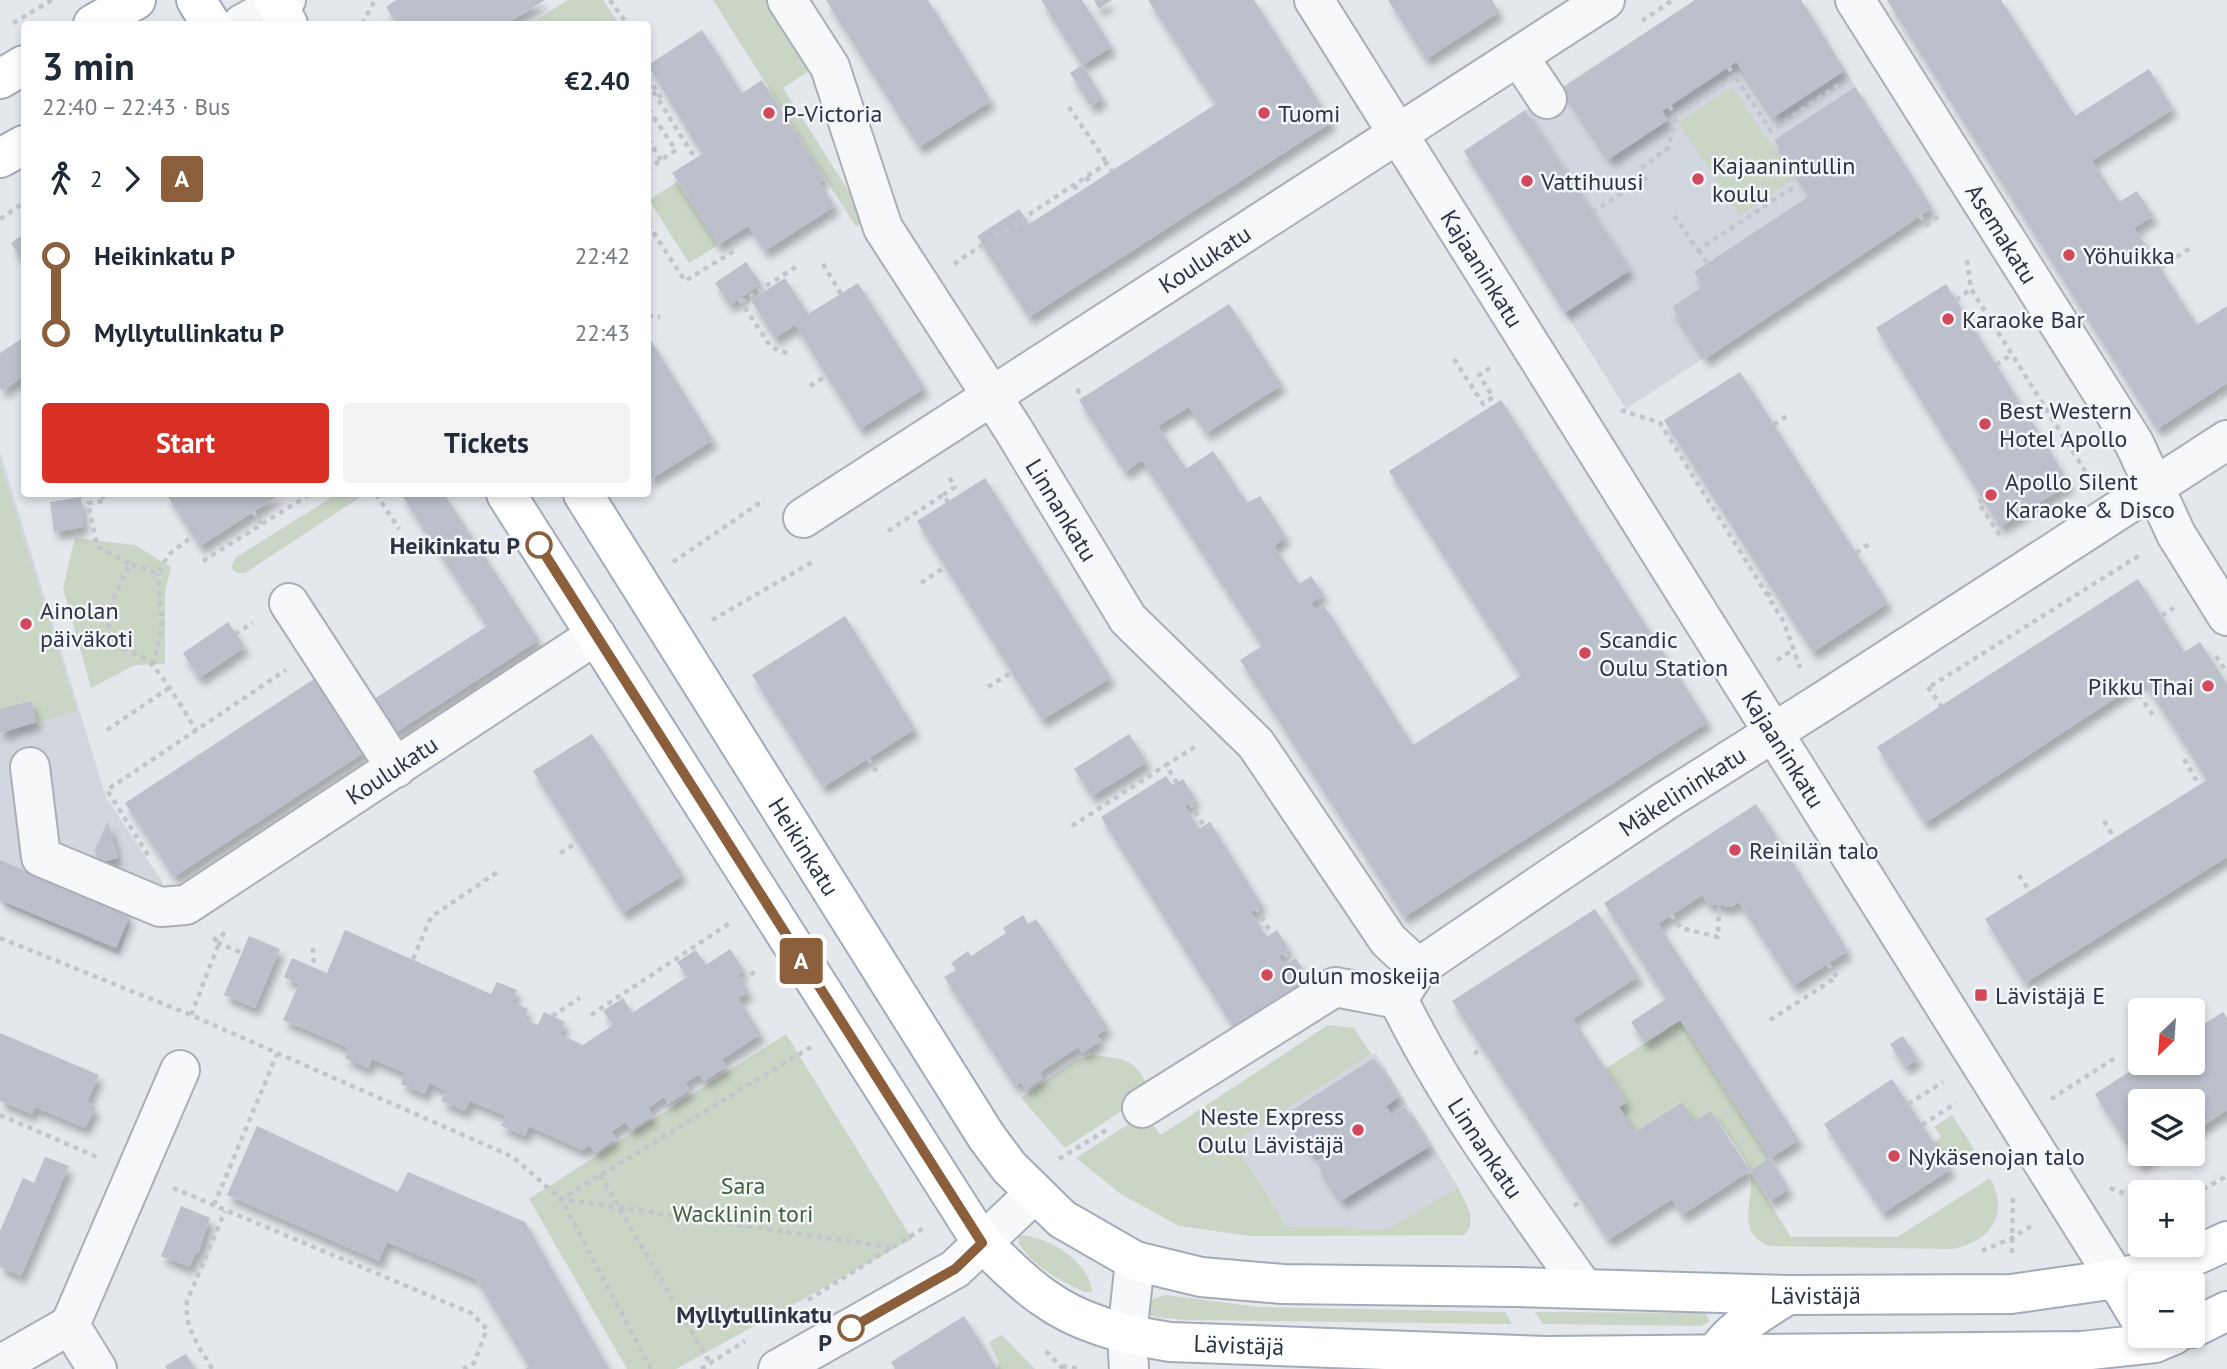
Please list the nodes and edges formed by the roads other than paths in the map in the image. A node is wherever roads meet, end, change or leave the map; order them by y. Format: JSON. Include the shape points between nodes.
{"nodes":[{"id":1,"x":136,"y":0,"type":"edge"},
{"id":2,"x":196,"y":0,"type":"edge"},
{"id":3,"x":788,"y":0,"type":"edge"},
{"id":4,"x":1314,"y":0,"type":"edge"},
{"id":5,"x":1605,"y":0,"type":"edge"},
{"id":6,"x":1855,"y":0,"type":"edge"},
{"id":7,"x":281,"y":7,"type":"edge"},
{"id":8,"x":98,"y":21,"type":"edge"},
{"id":9,"x":209,"y":21,"type":"edge"},
{"id":10,"x":249,"y":21,"type":"edge"},
{"id":11,"x":1518,"y":57,"type":"junction"},
{"id":12,"x":21,"y":67,"type":"edge"},
{"id":13,"x":0,"y":79,"type":"edge"},
{"id":14,"x":1547,"y":99,"type":"dead end"},
{"id":15,"x":1399,"y":135,"type":"junction"},
{"id":16,"x":21,"y":147,"type":"edge"},
{"id":17,"x":0,"y":158,"type":"edge"},
{"id":18,"x":992,"y":397,"type":"junction"},
{"id":19,"x":2227,"y":440,"type":"edge"},
{"id":20,"x":2154,"y":487,"type":"junction"},
{"id":21,"x":508,"y":497,"type":"edge"},
{"id":22,"x":585,"y":497,"type":"edge"},
{"id":23,"x":813,"y":512,"type":"road end"},
{"id":24,"x":273,"y":612,"type":"road end"},
{"id":25,"x":2227,"y":616,"type":"edge"},
{"id":26,"x":596,"y":635,"type":"junction"},
{"id":27,"x":1773,"y":731,"type":"junction"},
{"id":28,"x":30,"y":767,"type":"dead end"},
{"id":29,"x":396,"y":768,"type":"junction"},
{"id":30,"x":1408,"y":983,"type":"junction"},
{"id":31,"x":180,"y":1070,"type":"dead end"},
{"id":32,"x":1142,"y":1108,"type":"road end"},
{"id":33,"x":1035,"y":1193,"type":"junction"},
{"id":34,"x":2227,"y":1241,"type":"edge"},
{"id":35,"x":982,"y":1243,"type":"junction"},
{"id":36,"x":1135,"y":1261,"type":"junction"},
{"id":37,"x":2116,"y":1279,"type":"junction"},
{"id":38,"x":1584,"y":1289,"type":"junction"},
{"id":39,"x":1788,"y":1295,"type":"junction"},
{"id":40,"x":2128,"y":1296,"type":"edge"},
{"id":41,"x":2227,"y":1311,"type":"edge"},
{"id":42,"x":2205,"y":1322,"type":"edge"},
{"id":43,"x":70,"y":1325,"type":"junction"},
{"id":44,"x":2128,"y":1344,"type":"edge"},
{"id":45,"x":1128,"y":1352,"type":"edge"},
{"id":46,"x":1710,"y":1362,"type":"edge"},
{"id":47,"x":1597,"y":1363,"type":"edge"},
{"id":48,"x":0,"y":1365,"type":"edge"},
{"id":49,"x":96,"y":1369,"type":"edge"},
{"id":50,"x":778,"y":1369,"type":"edge"}],
"edges":[{"from":1,"to":8,"type":"main road"},
{"from":2,"to":9,"type":"main road"},
{"from":3,"to":18,"type":"street","name":"Linnankatu","via":[[830,67],[883,228]]},
{"from":4,"to":15,"type":"street","name":"Kajaaninkatu"},
{"from":5,"to":11,"type":"street","name":"Koulukatu"},
{"from":6,"to":20,"type":"street","name":"Asemakatu","via":[[2134,443]]},
{"from":7,"to":10,"type":"street"},
{"from":11,"to":14,"type":"street"},
{"from":11,"to":15,"type":"street","name":"Koulukatu"},
{"from":12,"to":13,"type":"main road"},
{"from":15,"to":18,"type":"street","name":"Koulukatu"},
{"from":15,"to":27,"type":"street","name":"Kajaaninkatu"},
{"from":16,"to":17,"type":"main road"},
{"from":18,"to":23,"type":"street","name":"Koulukatu"},
{"from":18,"to":30,"type":"street","name":"Linnankatu","via":[[1128,619],[1256,744],[1388,940]]},
{"from":19,"to":20,"type":"street","name":"Mäkelininkatu"},
{"from":20,"to":25,"type":"street","name":"Asemakatu","via":[[2176,534]]},
{"from":20,"to":27,"type":"street","name":"Mäkelininkatu"},
{"from":21,"to":26,"type":"main road"},
{"from":22,"to":33,"type":"main road","name":"Heikinkatu","via":[[986,1136]]},
{"from":24,"to":29,"type":"street"},
{"from":26,"to":29,"type":"street","name":"Koulukatu"},
{"from":26,"to":35,"type":"main road"},
{"from":27,"to":30,"type":"street","name":"Mäkelininkatu","via":[[1665,801]]},
{"from":27,"to":37,"type":"street","name":"Kajaaninkatu","via":[[2083,1193]]},
{"from":28,"to":29,"type":"street","name":"Koulukatu","via":[[41,857],[160,907],[186,905]]},
{"from":30,"to":32,"type":"street","via":[[1335,987]]},
{"from":30,"to":38,"type":"street","name":"Linnankatu","via":[[1428,1089]]},
{"from":31,"to":43,"type":"street"},
{"from":33,"to":35,"type":"street"},
{"from":33,"to":36,"type":"main road","name":"Lävistäjä","via":[[1062,1219]]},
{"from":34,"to":37,"type":"main road","name":"Lävistäjä","via":[[2181,1262]]},
{"from":35,"to":45,"type":"main road","name":"Lävistäjä","via":[[1043,1298]]},
{"from":35,"to":50,"type":"street","via":[[955,1269]]},
{"from":36,"to":38,"type":"main road","name":"Lävistäjä","via":[[1201,1277],[1283,1284]]},
{"from":36,"to":45,"type":"street"},
{"from":37,"to":39,"type":"main road","name":"Lävistäjä","via":[[2011,1294]]},
{"from":37,"to":40,"type":"main road","name":"Kajaaninkatu"},
{"from":38,"to":39,"type":"main road","name":"Lävistäjä"},
{"from":39,"to":46,"type":"main road","via":[[1746,1321]]},
{"from":41,"to":42,"type":"main road"},
{"from":43,"to":48,"type":"street"},
{"from":43,"to":49,"type":"street"},
{"from":44,"to":46,"type":"main road","name":"Lävistäjä","via":[[2082,1351]]},
{"from":45,"to":47,"type":"main road","name":"Lävistäjä","via":[[1170,1342]]},
{"from":46,"to":47,"type":"main road","name":"Lävistäjä"}]}
